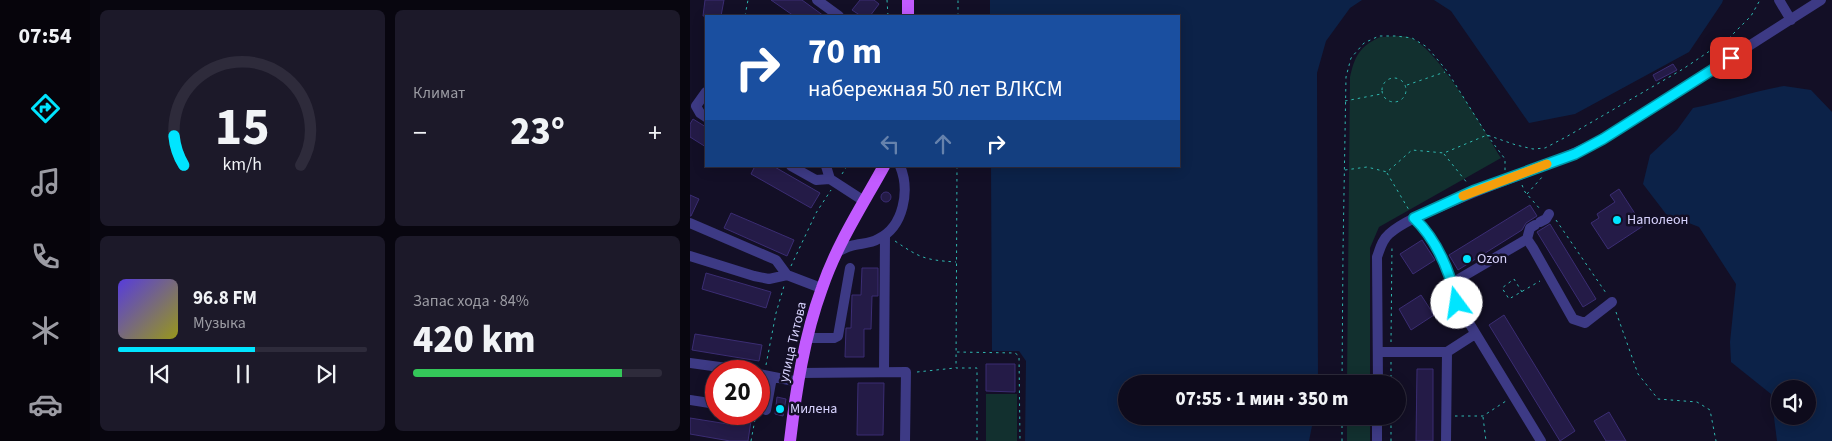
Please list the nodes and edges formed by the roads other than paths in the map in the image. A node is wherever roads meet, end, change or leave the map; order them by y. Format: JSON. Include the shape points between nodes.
{"nodes":[{"id":1,"x":817,"y":0,"type":"edge"},
{"id":2,"x":908,"y":0,"type":"edge"},
{"id":3,"x":1779,"y":0,"type":"edge"},
{"id":4,"x":1821,"y":0,"type":"edge"},
{"id":5,"x":838,"y":15,"type":"edge"},
{"id":6,"x":908,"y":15,"type":"edge"},
{"id":7,"x":1791,"y":20,"type":"junction"},
{"id":8,"x":705,"y":93,"type":"edge"},
{"id":9,"x":705,"y":116,"type":"edge"},
{"id":10,"x":793,"y":167,"type":"edge"},
{"id":11,"x":826,"y":167,"type":"edge"},
{"id":12,"x":900,"y":167,"type":"edge"},
{"id":13,"x":882,"y":170,"type":"edge"},
{"id":14,"x":830,"y":179,"type":"junction"},
{"id":15,"x":905,"y":179,"type":"junction"},
{"id":16,"x":864,"y":201,"type":"junction"},
{"id":17,"x":1548,"y":214,"type":"road end"},
{"id":18,"x":1414,"y":218,"type":"junction"},
{"id":19,"x":690,"y":223,"type":"edge"},
{"id":20,"x":885,"y":235,"type":"junction"},
{"id":21,"x":1527,"y":239,"type":"junction"},
{"id":22,"x":837,"y":252,"type":"junction"},
{"id":23,"x":690,"y":256,"type":"edge"},
{"id":24,"x":850,"y":268,"type":"dead end"},
{"id":25,"x":787,"y":275,"type":"junction"},
{"id":26,"x":1452,"y":283,"type":"junction"},
{"id":27,"x":822,"y":288,"type":"junction"},
{"id":28,"x":1612,"y":302,"type":"road end"},
{"id":29,"x":1475,"y":334,"type":"junction"},
{"id":30,"x":808,"y":338,"type":"junction"},
{"id":31,"x":1378,"y":352,"type":"junction"},
{"id":32,"x":1447,"y":352,"type":"junction"},
{"id":33,"x":690,"y":363,"type":"edge"},
{"id":34,"x":705,"y":366,"type":"edge"},
{"id":35,"x":884,"y":372,"type":"junction"},
{"id":36,"x":1378,"y":375,"type":"edge"},
{"id":37,"x":772,"y":377,"type":"joint"},
{"id":38,"x":800,"y":377,"type":"junction"},
{"id":39,"x":770,"y":383,"type":"edge"},
{"id":40,"x":690,"y":400,"type":"edge"},
{"id":41,"x":705,"y":402,"type":"edge"},
{"id":42,"x":1377,"y":425,"type":"edge"},
{"id":43,"x":790,"y":441,"type":"edge"},
{"id":44,"x":905,"y":441,"type":"edge"},
{"id":45,"x":1377,"y":441,"type":"edge"},
{"id":46,"x":1446,"y":441,"type":"edge"},
{"id":47,"x":1541,"y":441,"type":"edge"}],
"edges":[{"from":1,"to":5,"type":"street"},
{"from":2,"to":6,"type":"main road"},
{"from":3,"to":7,"type":"street"},
{"from":4,"to":7,"type":"street"},
{"from":7,"to":18,"type":"street","via":[[1575,154],[1473,191]]},
{"from":8,"to":9,"type":"street","via":[[696,106]]},
{"from":10,"to":14,"type":"street","via":[[816,180]]},
{"from":11,"to":14,"type":"street"},
{"from":12,"to":15,"type":"street"},
{"from":13,"to":15,"type":"street","via":[[900,173]]},
{"from":13,"to":16,"type":"main road","name":"улица Титова"},
{"from":14,"to":16,"type":"street"},
{"from":15,"to":20,"type":"street","via":[[900,212]]},
{"from":16,"to":22,"type":"main road","name":"улица Титова"},
{"from":17,"to":21,"type":"street","via":[[1546,219],[1530,228]]},
{"from":18,"to":26,"type":"street","via":[[1442,257]]},
{"from":18,"to":31,"type":"street","via":[[1388,234],[1380,244]]},
{"from":19,"to":25,"type":"street","via":[[776,260]]},
{"from":20,"to":22,"type":"street"},
{"from":20,"to":35,"type":"street"},
{"from":21,"to":26,"type":"street"},
{"from":21,"to":28,"type":"street","via":[[1573,319],[1585,322]]},
{"from":22,"to":27,"type":"main road","name":"улица Титова"},
{"from":23,"to":25,"type":"street","via":[[769,279]]},
{"from":24,"to":30,"type":"street","via":[[838,336]]},
{"from":25,"to":27,"type":"street"},
{"from":26,"to":29,"type":"street","via":[[1457,303]]},
{"from":27,"to":30,"type":"main road","name":"улица Титова"},
{"from":29,"to":32,"type":"street"},
{"from":29,"to":47,"type":"street"},
{"from":30,"to":38,"type":"main road","name":"улица Титова"},
{"from":31,"to":32,"type":"street"},
{"from":31,"to":36,"type":"street"},
{"from":32,"to":46,"type":"street"},
{"from":33,"to":34,"type":"street"},
{"from":35,"to":38,"type":"street"},
{"from":35,"to":44,"type":"street","via":[[906,372]]},
{"from":37,"to":38,"type":"street"},
{"from":37,"to":39,"type":"street"},
{"from":38,"to":43,"type":"main road","name":"улица Титова"},
{"from":40,"to":41,"type":"street"},
{"from":42,"to":45,"type":"street"}]}
